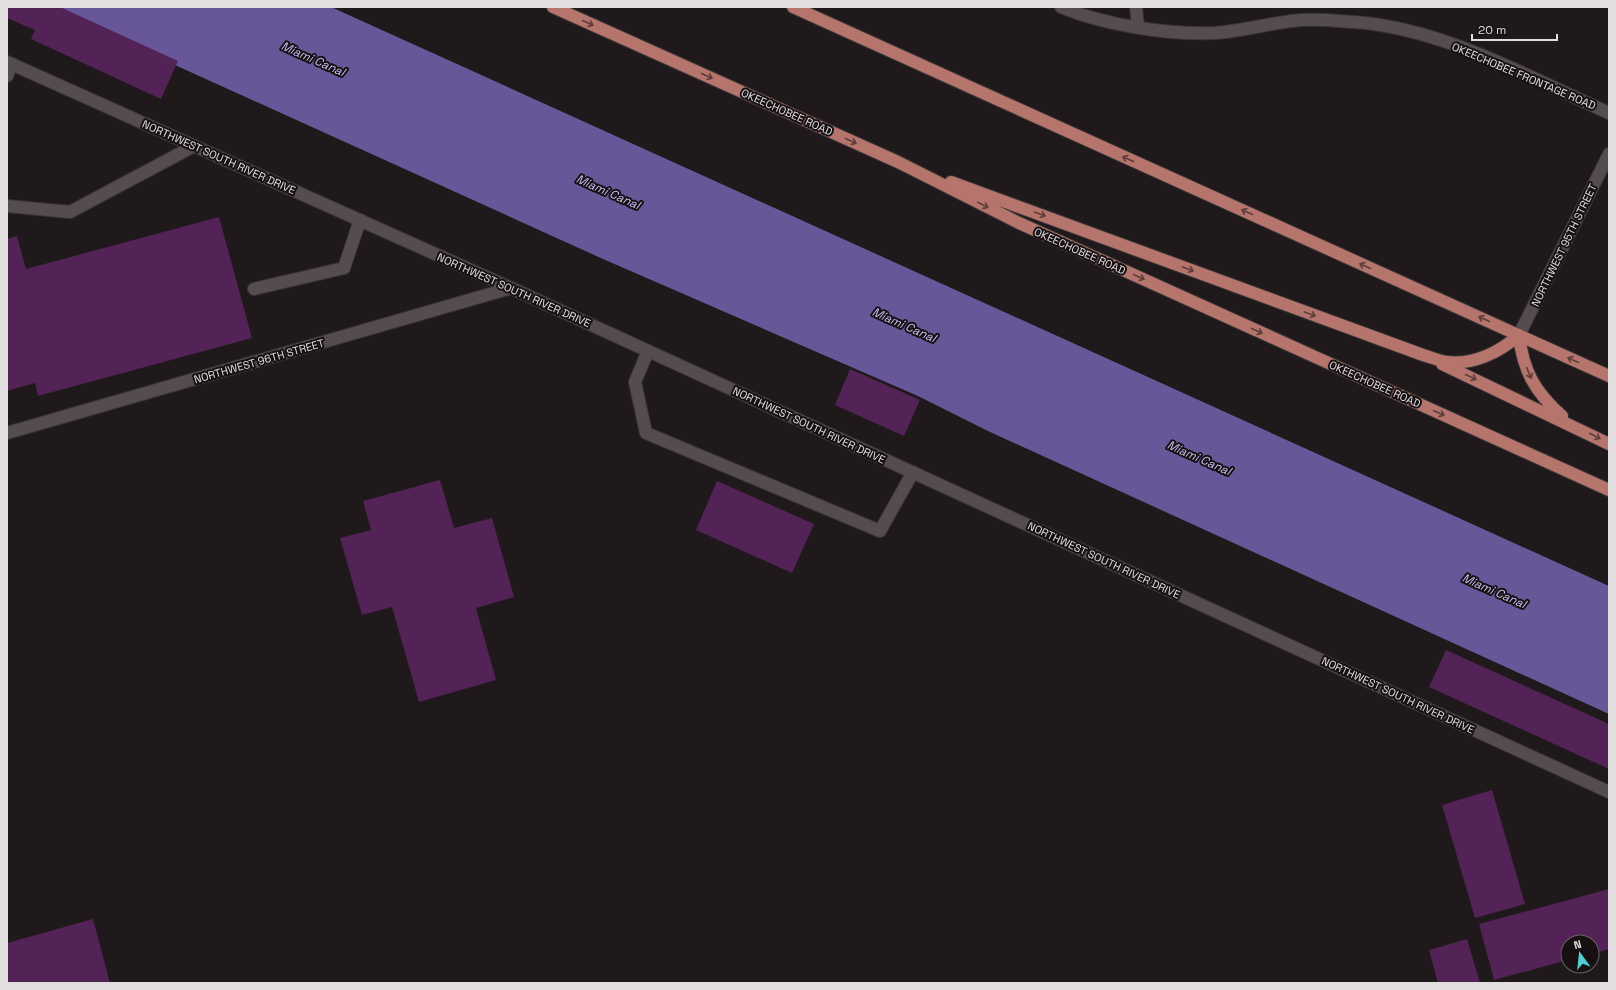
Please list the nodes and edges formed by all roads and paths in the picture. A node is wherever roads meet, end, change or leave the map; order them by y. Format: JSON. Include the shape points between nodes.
{"nodes":[{"id":1,"x":553,"y":7,"type":"edge"},
{"id":2,"x":793,"y":7,"type":"edge"},
{"id":3,"x":1061,"y":7,"type":"edge"},
{"id":4,"x":1136,"y":7,"type":"edge"},
{"id":5,"x":1138,"y":27,"type":"junction"},
{"id":6,"x":9,"y":63,"type":"edge"},
{"id":7,"x":7,"y":76,"type":"edge"},
{"id":8,"x":1609,"y":113,"type":"edge"},
{"id":9,"x":194,"y":146,"type":"junction"},
{"id":10,"x":1609,"y":154,"type":"edge"},
{"id":11,"x":898,"y":162,"type":"junction"},
{"id":12,"x":7,"y":206,"type":"edge"},
{"id":13,"x":360,"y":220,"type":"junction"},
{"id":14,"x":511,"y":288,"type":"junction"},
{"id":15,"x":254,"y":289,"type":"dead end"},
{"id":16,"x":1519,"y":335,"type":"junction"},
{"id":17,"x":648,"y":351,"type":"junction"},
{"id":18,"x":1422,"y":355,"type":"junction"},
{"id":19,"x":1609,"y":376,"type":"edge"},
{"id":20,"x":1580,"y":429,"type":"junction"},
{"id":21,"x":7,"y":433,"type":"edge"},
{"id":22,"x":1609,"y":444,"type":"edge"},
{"id":23,"x":913,"y":472,"type":"junction"},
{"id":24,"x":1609,"y":490,"type":"edge"},
{"id":25,"x":1609,"y":792,"type":"edge"}],
"edges":[{"from":1,"to":11,"type":"highway","name":"OKEECHOBEE ROAD","one_way":true},
{"from":16,"to":2,"type":"highway","one_way":true},
{"from":3,"to":5,"type":"street","name":"OKEECHOBEE FRONTAGE ROAD","via":[[1076,13]]},
{"from":4,"to":5,"type":"street"},
{"from":5,"to":8,"type":"street","name":"OKEECHOBEE FRONTAGE ROAD","via":[[1172,32],[1216,33],[1303,20],[1354,22],[1404,28],[1468,49]]},
{"from":6,"to":7,"type":"street"},
{"from":6,"to":9,"type":"street","name":"NORTHWEST SOUTH RIVER DRIVE"},
{"from":9,"to":12,"type":"street","via":[[70,212]]},
{"from":9,"to":13,"type":"street","name":"NORTHWEST SOUTH RIVER DRIVE"},
{"from":10,"to":16,"type":"street","name":"NORTHWEST 95TH STREET"},
{"from":11,"to":18,"type":"highway","one_way":true},
{"from":11,"to":24,"type":"highway","name":"OKEECHOBEE ROAD","one_way":true,"via":[[1016,222]]},
{"from":13,"to":14,"type":"street","name":"NORTHWEST SOUTH RIVER DRIVE"},
{"from":13,"to":15,"type":"street","via":[[344,268]]},
{"from":14,"to":17,"type":"street","name":"NORTHWEST SOUTH RIVER DRIVE"},
{"from":14,"to":21,"type":"street","name":"NORTHWEST 96TH STREET"},
{"from":16,"to":18,"type":"highway","via":[[1497,352],[1463,362],[1446,362]]},
{"from":19,"to":16,"type":"highway","one_way":true},
{"from":16,"to":20,"type":"highway","one_way":true,"via":[[1521,354],[1537,390],[1552,408]]},
{"from":17,"to":23,"type":"street","name":"NORTHWEST SOUTH RIVER DRIVE"},
{"from":17,"to":23,"type":"street","via":[[635,382],[646,433],[880,531]]},
{"from":18,"to":20,"type":"highway","one_way":true},
{"from":20,"to":22,"type":"highway","one_way":true},
{"from":23,"to":25,"type":"street","name":"NORTHWEST SOUTH RIVER DRIVE"}]}
